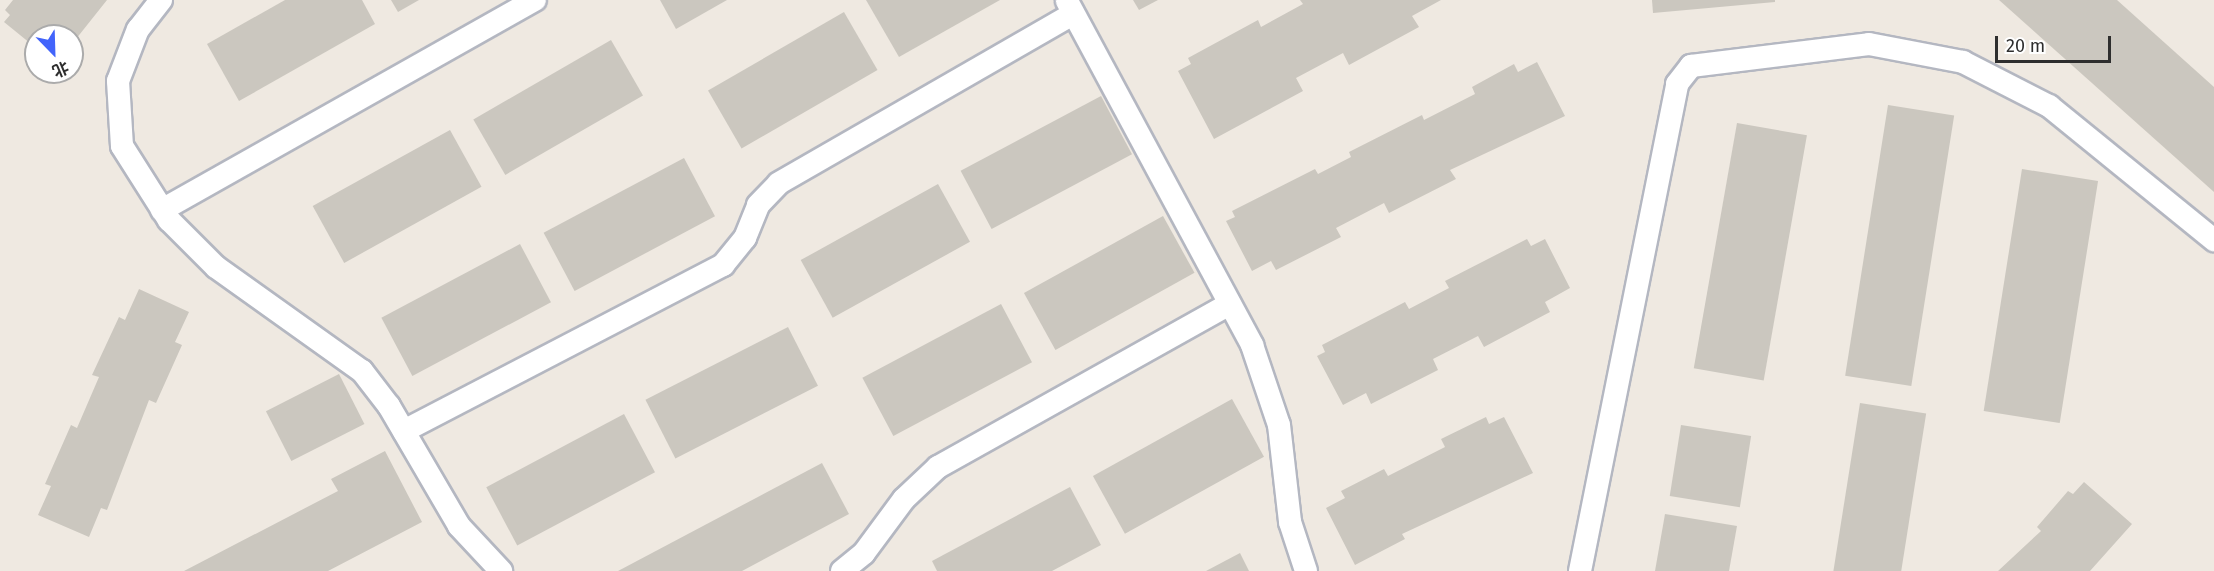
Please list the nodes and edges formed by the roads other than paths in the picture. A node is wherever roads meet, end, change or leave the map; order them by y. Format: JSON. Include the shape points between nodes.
{"nodes":[{"id":1,"x":161,"y":0,"type":"edge"},
{"id":2,"x":535,"y":0,"type":"edge"},
{"id":3,"x":1069,"y":7,"type":"edge"},
{"id":4,"x":162,"y":210,"type":"junction"},
{"id":5,"x":2214,"y":239,"type":"edge"},
{"id":6,"x":1230,"y":304,"type":"junction"},
{"id":7,"x":404,"y":431,"type":"junction"},
{"id":8,"x":501,"y":571,"type":"edge"},
{"id":9,"x":842,"y":571,"type":"edge"},
{"id":10,"x":1306,"y":571,"type":"edge"},
{"id":11,"x":1580,"y":571,"type":"edge"}],
"edges":[{"from":1,"to":4,"type":"lane","via":[[125,54],[116,103],[123,146]]},
{"from":2,"to":4,"type":"lane"},
{"from":3,"to":6,"type":"lane"},
{"from":3,"to":7,"type":"lane","via":[[779,183],[758,205],[744,238],[723,265]]},
{"from":4,"to":7,"type":"lane","via":[[216,267],[255,299],[349,359]]},
{"from":5,"to":11,"type":"lane","via":[[2049,106],[1963,62],[1869,44],[1691,66],[1677,84]]},
{"from":6,"to":9,"type":"lane","via":[[938,467],[904,499],[864,553]]},
{"from":6,"to":10,"type":"lane","via":[[1252,345],[1276,414],[1290,522]]},
{"from":7,"to":8,"type":"lane","via":[[459,526]]}]}
